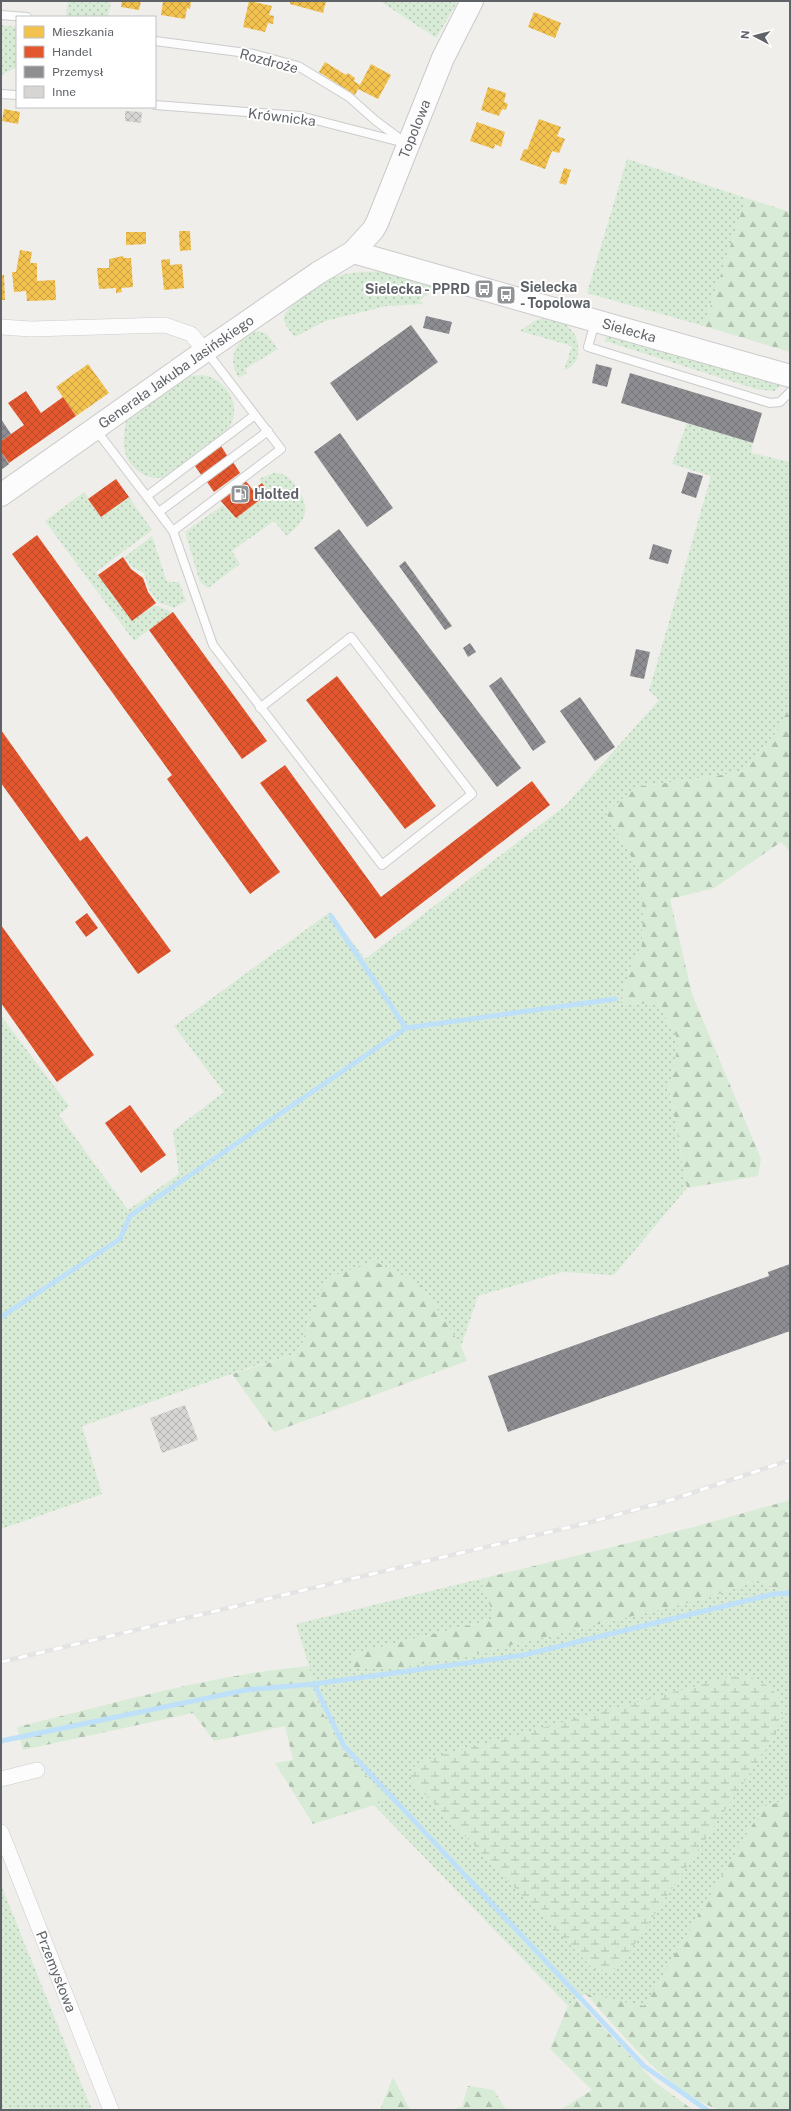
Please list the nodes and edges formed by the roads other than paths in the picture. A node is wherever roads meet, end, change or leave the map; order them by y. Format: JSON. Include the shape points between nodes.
{"nodes":[{"id":1,"x":472,"y":1,"type":"edge"},
{"id":2,"x":1,"y":15,"type":"edge"},
{"id":3,"x":16,"y":16,"type":"edge"},
{"id":4,"x":156,"y":41,"type":"edge"},
{"id":5,"x":1,"y":94,"type":"edge"},
{"id":6,"x":16,"y":95,"type":"edge"},
{"id":7,"x":156,"y":105,"type":"edge"},
{"id":8,"x":407,"y":144,"type":"junction"},
{"id":9,"x":353,"y":252,"type":"junction"},
{"id":10,"x":595,"y":320,"type":"junction"},
{"id":11,"x":1,"y":327,"type":"edge"},
{"id":12,"x":205,"y":351,"type":"junction"},
{"id":13,"x":790,"y":376,"type":"edge"},
{"id":14,"x":790,"y":392,"type":"edge"},
{"id":15,"x":255,"y":415,"type":"junction"},
{"id":16,"x":96,"y":429,"type":"junction"},
{"id":17,"x":268,"y":432,"type":"junction"},
{"id":18,"x":1,"y":495,"type":"edge"},
{"id":19,"x":147,"y":496,"type":"junction"},
{"id":20,"x":159,"y":512,"type":"junction"},
{"id":21,"x":173,"y":531,"type":"junction"},
{"id":22,"x":260,"y":708,"type":"junction"},
{"id":23,"x":37,"y":1770,"type":"dead end"},
{"id":24,"x":1,"y":1778,"type":"edge"},
{"id":25,"x":1,"y":1832,"type":"edge"},
{"id":26,"x":111,"y":2110,"type":"edge"}],
"edges":[{"from":1,"to":8,"type":"street","name":"Topolowa","via":[[443,58]]},
{"from":2,"to":3,"type":"lane"},
{"from":4,"to":8,"type":"lane","name":"Rozdroże","via":[[254,54],[298,66],[349,97]]},
{"from":5,"to":6,"type":"lane"},
{"from":7,"to":8,"type":"lane","name":"Krównicka","via":[[300,116]]},
{"from":8,"to":9,"type":"street","name":"Topolowa","via":[[377,223]]},
{"from":9,"to":10,"type":"street","name":"Sielecka"},
{"from":9,"to":12,"type":"street","name":"Generała Jakuba Jasińskiego","via":[[318,273]]},
{"from":10,"to":13,"type":"street","name":"Sielecka"},
{"from":10,"to":14,"type":"lane","via":[[588,347],[770,403],[780,402]]},
{"from":11,"to":12,"type":"street","via":[[31,329],[165,325],[191,334]]},
{"from":12,"to":15,"type":"lane"},
{"from":12,"to":16,"type":"street","name":"Generała Jakuba Jasińskiego"},
{"from":15,"to":17,"type":"lane"},
{"from":15,"to":19,"type":"lane"},
{"from":16,"to":18,"type":"street","name":"Generała Jakuba Jasińskiego"},
{"from":16,"to":19,"type":"lane"},
{"from":17,"to":20,"type":"lane"},
{"from":17,"to":21,"type":"lane","via":[[281,449]]},
{"from":19,"to":20,"type":"lane"},
{"from":20,"to":21,"type":"lane"},
{"from":21,"to":22,"type":"lane","via":[[213,645]]},
{"from":22,"to":22,"type":"lane","via":[[382,865],[472,794],[351,637]]},
{"from":23,"to":24,"type":"street"},
{"from":25,"to":26,"type":"street","name":"Przemysłowa"}]}
